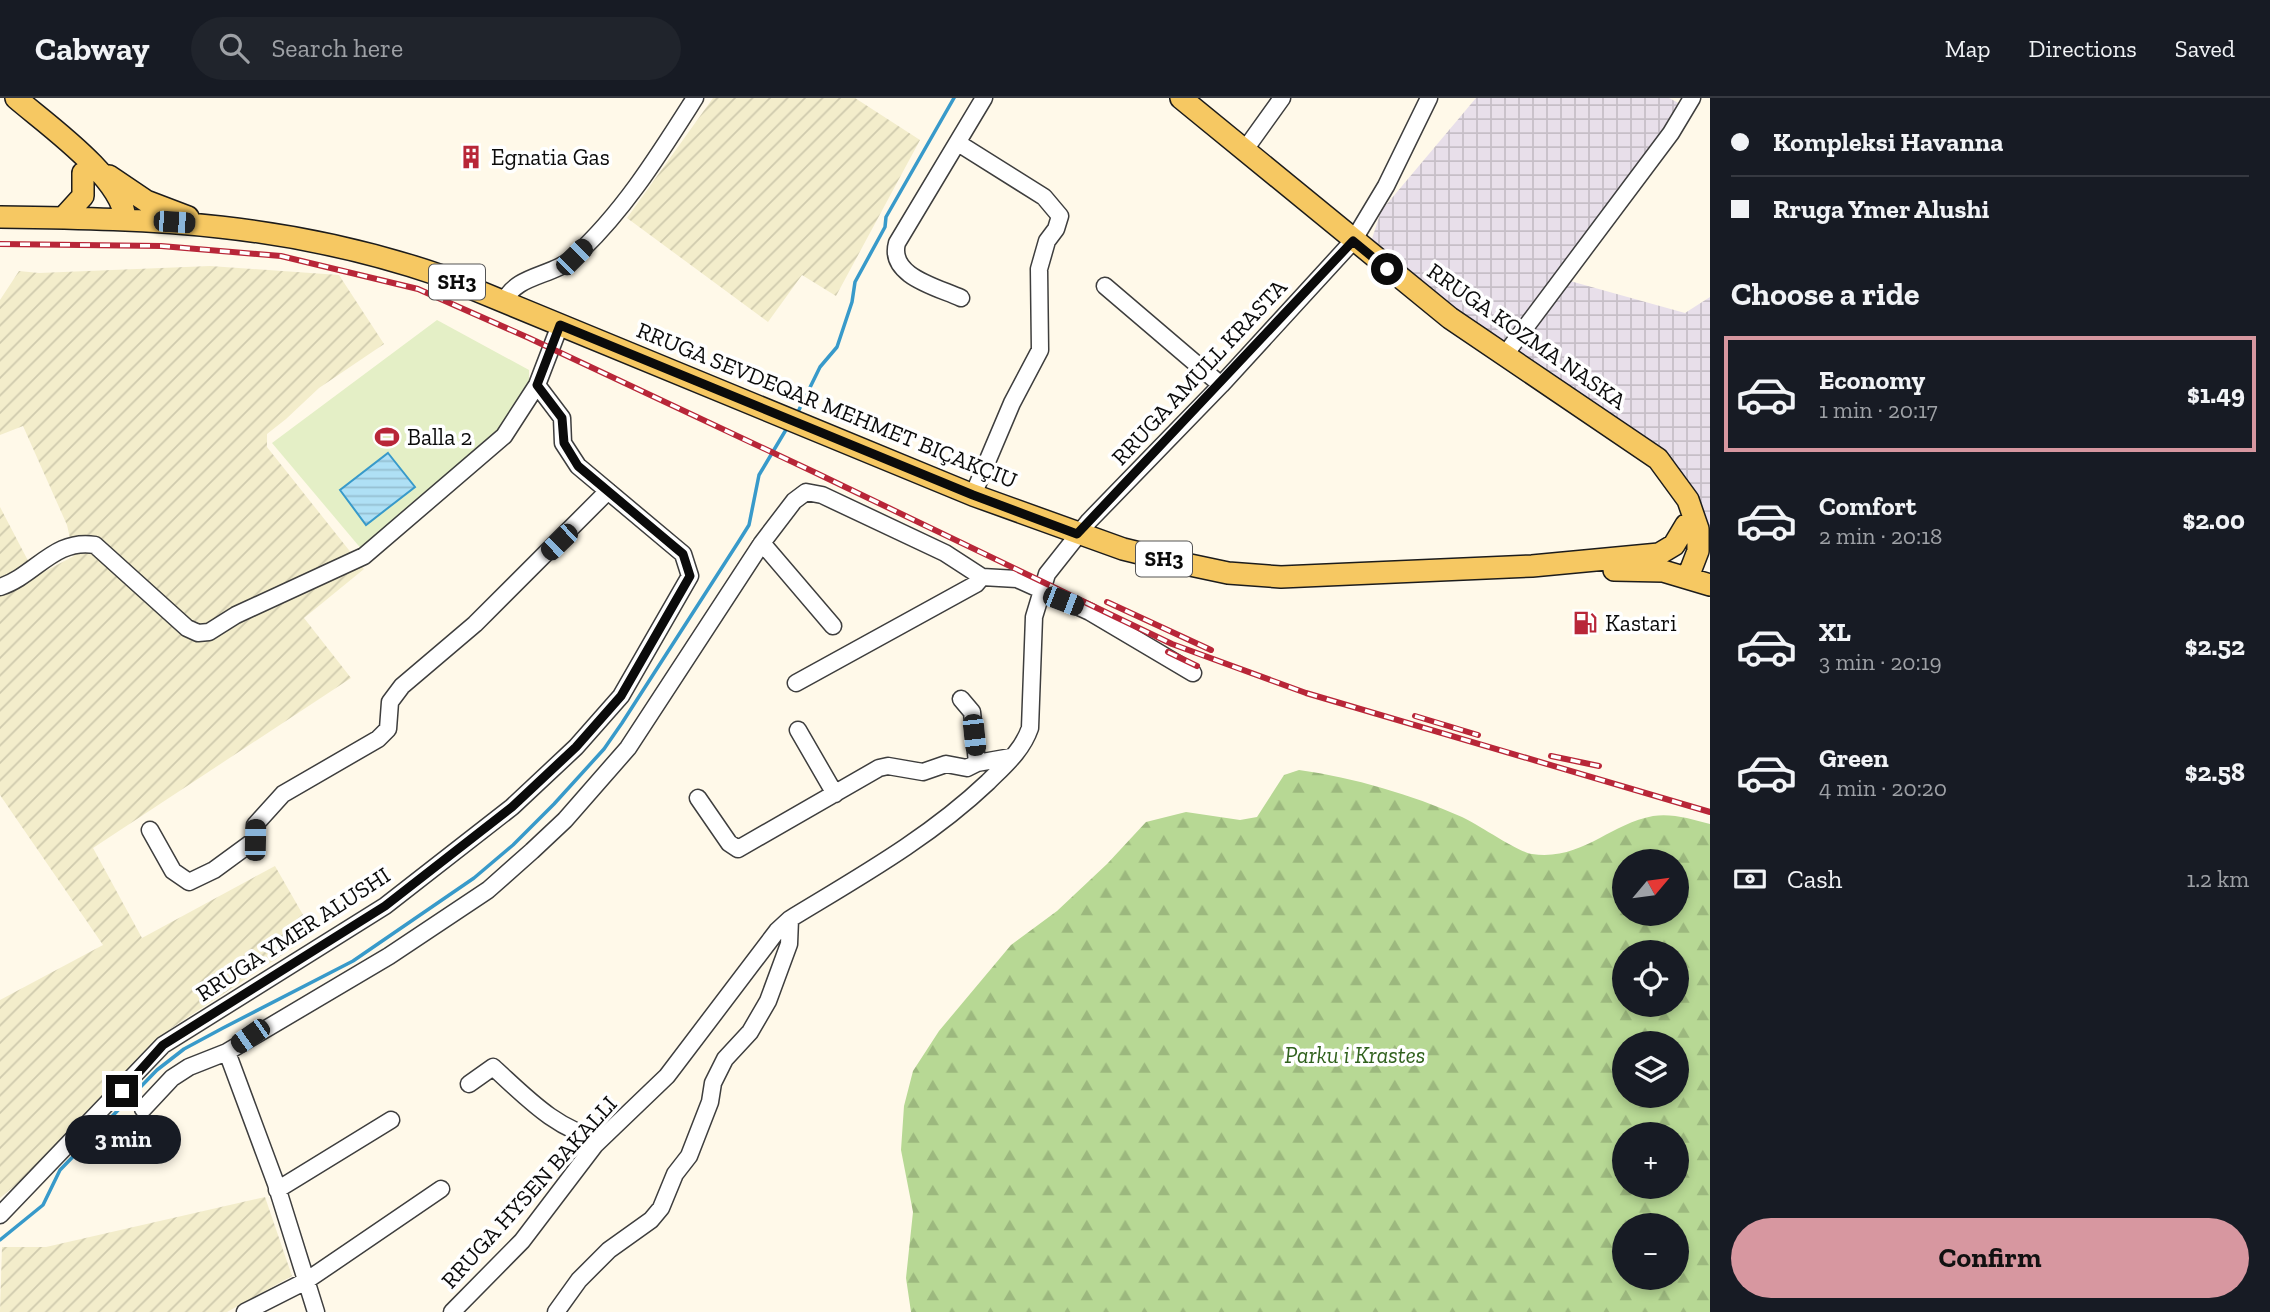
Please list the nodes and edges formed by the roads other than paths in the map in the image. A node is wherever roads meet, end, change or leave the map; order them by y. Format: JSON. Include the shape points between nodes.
{"nodes":[{"id":1,"x":16,"y":98,"type":"edge"},
{"id":2,"x":695,"y":98,"type":"edge"},
{"id":3,"x":984,"y":98,"type":"edge"},
{"id":4,"x":1181,"y":98,"type":"edge"},
{"id":5,"x":1282,"y":98,"type":"edge"},
{"id":6,"x":1429,"y":98,"type":"edge"},
{"id":7,"x":1692,"y":98,"type":"edge"},
{"id":8,"x":0,"y":104,"type":"edge"},
{"id":9,"x":958,"y":143,"type":"junction"},
{"id":10,"x":1244,"y":152,"type":"junction"},
{"id":11,"x":88,"y":168,"type":"junction"},
{"id":12,"x":0,"y":217,"type":"edge"},
{"id":13,"x":63,"y":218,"type":"junction"},
{"id":14,"x":119,"y":219,"type":"junction"},
{"id":15,"x":199,"y":223,"type":"junction"},
{"id":16,"x":1353,"y":241,"type":"junction"},
{"id":17,"x":1105,"y":286,"type":"dead end"},
{"id":18,"x":961,"y":298,"type":"dead end"},
{"id":19,"x":504,"y":302,"type":"junction"},
{"id":20,"x":560,"y":325,"type":"junction"},
{"id":21,"x":1504,"y":356,"type":"junction"},
{"id":22,"x":1221,"y":384,"type":"junction"},
{"id":23,"x":537,"y":385,"type":"junction"},
{"id":24,"x":608,"y":491,"type":"junction"},
{"id":25,"x":973,"y":495,"type":"junction"},
{"id":26,"x":1693,"y":529,"type":"junction"},
{"id":27,"x":1077,"y":534,"type":"junction"},
{"id":28,"x":762,"y":543,"type":"junction"},
{"id":29,"x":1647,"y":555,"type":"junction"},
{"id":30,"x":1532,"y":566,"type":"junction"},
{"id":31,"x":1693,"y":566,"type":"edge"},
{"id":32,"x":982,"y":577,"type":"junction"},
{"id":33,"x":1710,"y":585,"type":"edge"},
{"id":34,"x":0,"y":586,"type":"edge"},
{"id":35,"x":1039,"y":591,"type":"junction"},
{"id":36,"x":833,"y":626,"type":"dead end"},
{"id":37,"x":1193,"y":673,"type":"dead end"},
{"id":38,"x":796,"y":683,"type":"dead end"},
{"id":39,"x":961,"y":699,"type":"dead end"},
{"id":40,"x":798,"y":730,"type":"dead end"},
{"id":41,"x":1013,"y":757,"type":"junction"},
{"id":42,"x":977,"y":763,"type":"junction"},
{"id":43,"x":835,"y":794,"type":"junction"},
{"id":44,"x":698,"y":798,"type":"dead end"},
{"id":45,"x":150,"y":831,"type":"dead end"},
{"id":46,"x":790,"y":919,"type":"junction"},
{"id":47,"x":227,"y":1052,"type":"junction"},
{"id":48,"x":469,"y":1084,"type":"dead end"},
{"id":49,"x":143,"y":1109,"type":"dead end"},
{"id":50,"x":391,"y":1121,"type":"dead end"},
{"id":51,"x":601,"y":1139,"type":"junction"},
{"id":52,"x":441,"y":1189,"type":"dead end"},
{"id":53,"x":277,"y":1190,"type":"junction"},
{"id":54,"x":0,"y":1215,"type":"edge"},
{"id":55,"x":306,"y":1281,"type":"junction"},
{"id":56,"x":246,"y":1312,"type":"edge"},
{"id":57,"x":316,"y":1312,"type":"edge"},
{"id":58,"x":452,"y":1312,"type":"edge"},
{"id":59,"x":556,"y":1312,"type":"edge"}],
"edges":[{"from":1,"to":11,"type":"main road"},
{"from":2,"to":19,"type":"street","via":[[590,241],[561,268],[512,287]]},
{"from":3,"to":9,"type":"street"},
{"from":4,"to":10,"type":"main road","name":"RRUGA KOZMA NASKA"},
{"from":5,"to":10,"type":"street"},
{"from":6,"to":16,"type":"street","name":"RRUGA AMULL KRASTA"},
{"from":7,"to":21,"type":"street","via":[[1671,133]]},
{"from":8,"to":11,"type":"main road"},
{"from":9,"to":18,"type":"street","via":[[894,253],[908,274]]},
{"from":9,"to":25,"type":"street","via":[[1044,197],[1060,216],[1040,269],[1040,351]]},
{"from":10,"to":16,"type":"main road","name":"RRUGA KOZMA NASKA"},
{"from":11,"to":13,"type":"main road","via":[[83,196]]},
{"from":11,"to":14,"type":"main road"},
{"from":11,"to":15,"type":"main road"},
{"from":12,"to":13,"type":"main road","number":"SH3"},
{"from":13,"to":14,"type":"main road","number":"SH3"},
{"from":14,"to":15,"type":"main road","name":"RRUGA SEVDEQAR MEHMET BIÇAKÇIU","number":"SH3"},
{"from":15,"to":19,"type":"main road","name":"RRUGA SEVDEQAR MEHMET BIÇAKÇIU","number":"SH3","via":[[283,233],[364,251]]},
{"from":16,"to":21,"type":"main road","name":"RRUGA KOZMA NASKA"},
{"from":16,"to":22,"type":"street","name":"RRUGA AMULL KRASTA"},
{"from":17,"to":22,"type":"street"},
{"from":19,"to":20,"type":"main road","name":"RRUGA SEVDEQAR MEHMET BIÇAKÇIU","number":"SH3"},
{"from":20,"to":23,"type":"street"},
{"from":20,"to":25,"type":"main road","name":"RRUGA SEVDEQAR MEHMET BIÇAKÇIU","number":"SH3"},
{"from":21,"to":26,"type":"main road","name":"RRUGA KOZMA NASKA","via":[[1667,467],[1692,510]]},
{"from":22,"to":27,"type":"street","name":"RRUGA AMULL KRASTA"},
{"from":23,"to":24,"type":"street","name":"RRUGA YMER ALUSHI","via":[[562,418],[564,443],[578,466]]},
{"from":23,"to":34,"type":"street","via":[[504,436],[364,556],[209,632],[187,628],[95,545],[59,549]]},
{"from":24,"to":45,"type":"street","via":[[475,624],[402,686],[390,702],[388,729],[378,739],[283,794],[263,813],[255,825],[255,840],[245,848],[189,882],[173,871]]},
{"from":24,"to":54,"type":"street","name":"RRUGA YMER ALUSHI","via":[[683,554],[690,576],[621,696],[512,807],[385,906],[163,1045]]},
{"from":25,"to":27,"type":"main road","name":"RRUGA SEVDEQAR MEHMET BIÇAKÇIU","number":"SH3"},
{"from":26,"to":29,"type":"main road","via":[[1659,554]]},
{"from":26,"to":31,"type":"main road","name":"RRUGA KOZMA NASKA"},
{"from":27,"to":30,"type":"main road","name":"RRUGA SEVDEQAR MEHMET BIÇAKÇIU","number":"SH3","via":[[1122,550],[1228,573],[1281,577]]},
{"from":27,"to":35,"type":"street","name":"RRUGA HYSEN BAKALLI"},
{"from":28,"to":32,"type":"street","via":[[794,501],[812,492],[945,553]]},
{"from":28,"to":36,"type":"street"},
{"from":28,"to":47,"type":"street","via":[[628,748],[557,828],[488,890],[425,933]]},
{"from":29,"to":30,"type":"main road","number":"SH3"},
{"from":29,"to":31,"type":"main road","number":"SH3"},
{"from":30,"to":31,"type":"main road","number":"SH3"},
{"from":31,"to":33,"type":"main road","number":"SH3"},
{"from":32,"to":35,"type":"street","via":[[1017,579]]},
{"from":32,"to":38,"type":"street"},
{"from":35,"to":37,"type":"street","via":[[1090,612]]},
{"from":35,"to":41,"type":"street","name":"RRUGA HYSEN BAKALLI","via":[[1030,727]]},
{"from":39,"to":42,"type":"street","via":[[972,712]]},
{"from":40,"to":43,"type":"street"},
{"from":41,"to":42,"type":"street"},
{"from":41,"to":46,"type":"street","name":"RRUGA HYSEN BAKALLI","via":[[932,832]]},
{"from":42,"to":43,"type":"street","via":[[967,768],[946,764],[923,772],[888,766]]},
{"from":43,"to":44,"type":"street","via":[[738,849]]},
{"from":46,"to":51,"type":"street","name":"RRUGA HYSEN BAKALLI","via":[[761,949],[667,1076]]},
{"from":46,"to":59,"type":"street","via":[[789,944],[768,1002],[750,1032],[725,1059],[689,1156],[675,1174],[661,1208],[579,1280]]},
{"from":47,"to":49,"type":"street","via":[[172,1078]]},
{"from":47,"to":53,"type":"street"},
{"from":48,"to":51,"type":"street","via":[[493,1067],[548,1115],[580,1135]]},
{"from":50,"to":53,"type":"street"},
{"from":51,"to":58,"type":"street","name":"RRUGA HYSEN BAKALLI","via":[[522,1241]]},
{"from":52,"to":55,"type":"street"},
{"from":53,"to":55,"type":"street"},
{"from":55,"to":56,"type":"street"},
{"from":55,"to":57,"type":"street"}]}
